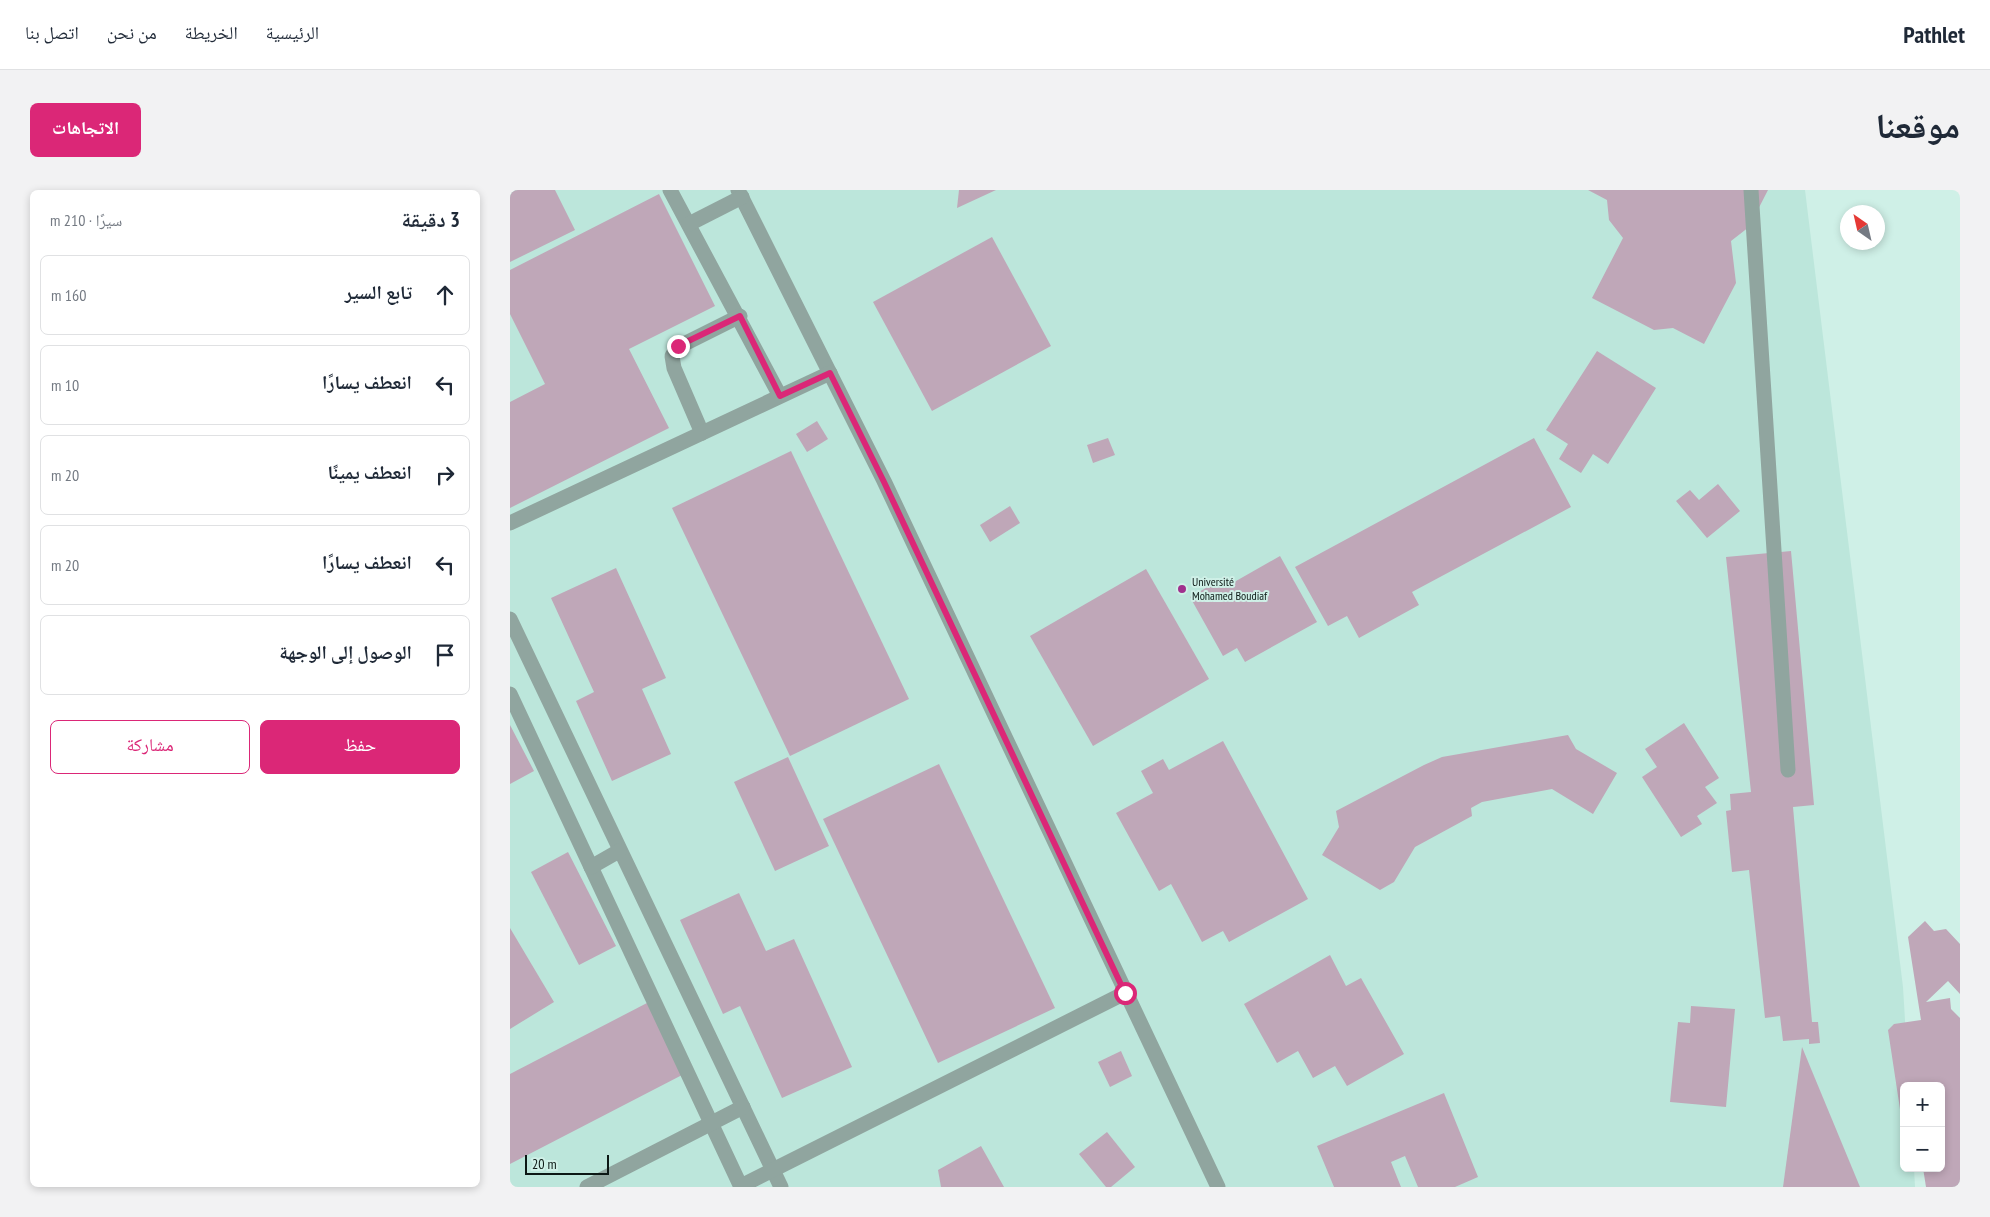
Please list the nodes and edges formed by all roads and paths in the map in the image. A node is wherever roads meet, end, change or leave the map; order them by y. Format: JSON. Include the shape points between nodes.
{"nodes":[{"id":1,"x":670,"y":190,"type":"edge"},
{"id":2,"x":1751,"y":190,"type":"edge"},
{"id":3,"x":740,"y":193,"type":"edge"},
{"id":4,"x":689,"y":224,"type":"junction"},
{"id":5,"x":740,"y":316,"type":"junction"},
{"id":6,"x":830,"y":373,"type":"junction"},
{"id":7,"x":780,"y":396,"type":"junction"},
{"id":8,"x":702,"y":433,"type":"junction"},
{"id":9,"x":510,"y":524,"type":"edge"},
{"id":10,"x":512,"y":627,"type":"edge"},
{"id":11,"x":510,"y":694,"type":"edge"},
{"id":12,"x":1788,"y":770,"type":"dead end"},
{"id":13,"x":619,"y":851,"type":"junction"},
{"id":14,"x":591,"y":867,"type":"junction"},
{"id":15,"x":1125,"y":993,"type":"junction"},
{"id":16,"x":743,"y":1107,"type":"junction"},
{"id":17,"x":711,"y":1122,"type":"junction"},
{"id":18,"x":773,"y":1170,"type":"junction"},
{"id":19,"x":587,"y":1187,"type":"edge"},
{"id":20,"x":741,"y":1187,"type":"edge"},
{"id":21,"x":781,"y":1187,"type":"edge"},
{"id":22,"x":1218,"y":1187,"type":"edge"}],
"edges":[{"from":1,"to":4,"type":"lane"},
{"from":2,"to":12,"type":"lane"},
{"from":3,"to":4,"type":"lane"},
{"from":3,"to":6,"type":"lane"},
{"from":4,"to":5,"type":"lane"},
{"from":5,"to":7,"type":"lane"},
{"from":5,"to":8,"type":"lane","via":[[678,346],[672,356]]},
{"from":6,"to":7,"type":"lane"},
{"from":6,"to":15,"type":"lane"},
{"from":7,"to":8,"type":"lane"},
{"from":8,"to":9,"type":"lane"},
{"from":10,"to":13,"type":"lane"},
{"from":11,"to":14,"type":"lane"},
{"from":13,"to":14,"type":"lane"},
{"from":13,"to":16,"type":"lane"},
{"from":14,"to":17,"type":"lane"},
{"from":15,"to":18,"type":"lane"},
{"from":15,"to":22,"type":"lane"},
{"from":16,"to":17,"type":"lane"},
{"from":16,"to":18,"type":"lane"},
{"from":17,"to":19,"type":"lane"},
{"from":17,"to":20,"type":"lane"},
{"from":18,"to":20,"type":"lane"},
{"from":18,"to":21,"type":"lane"}]}
